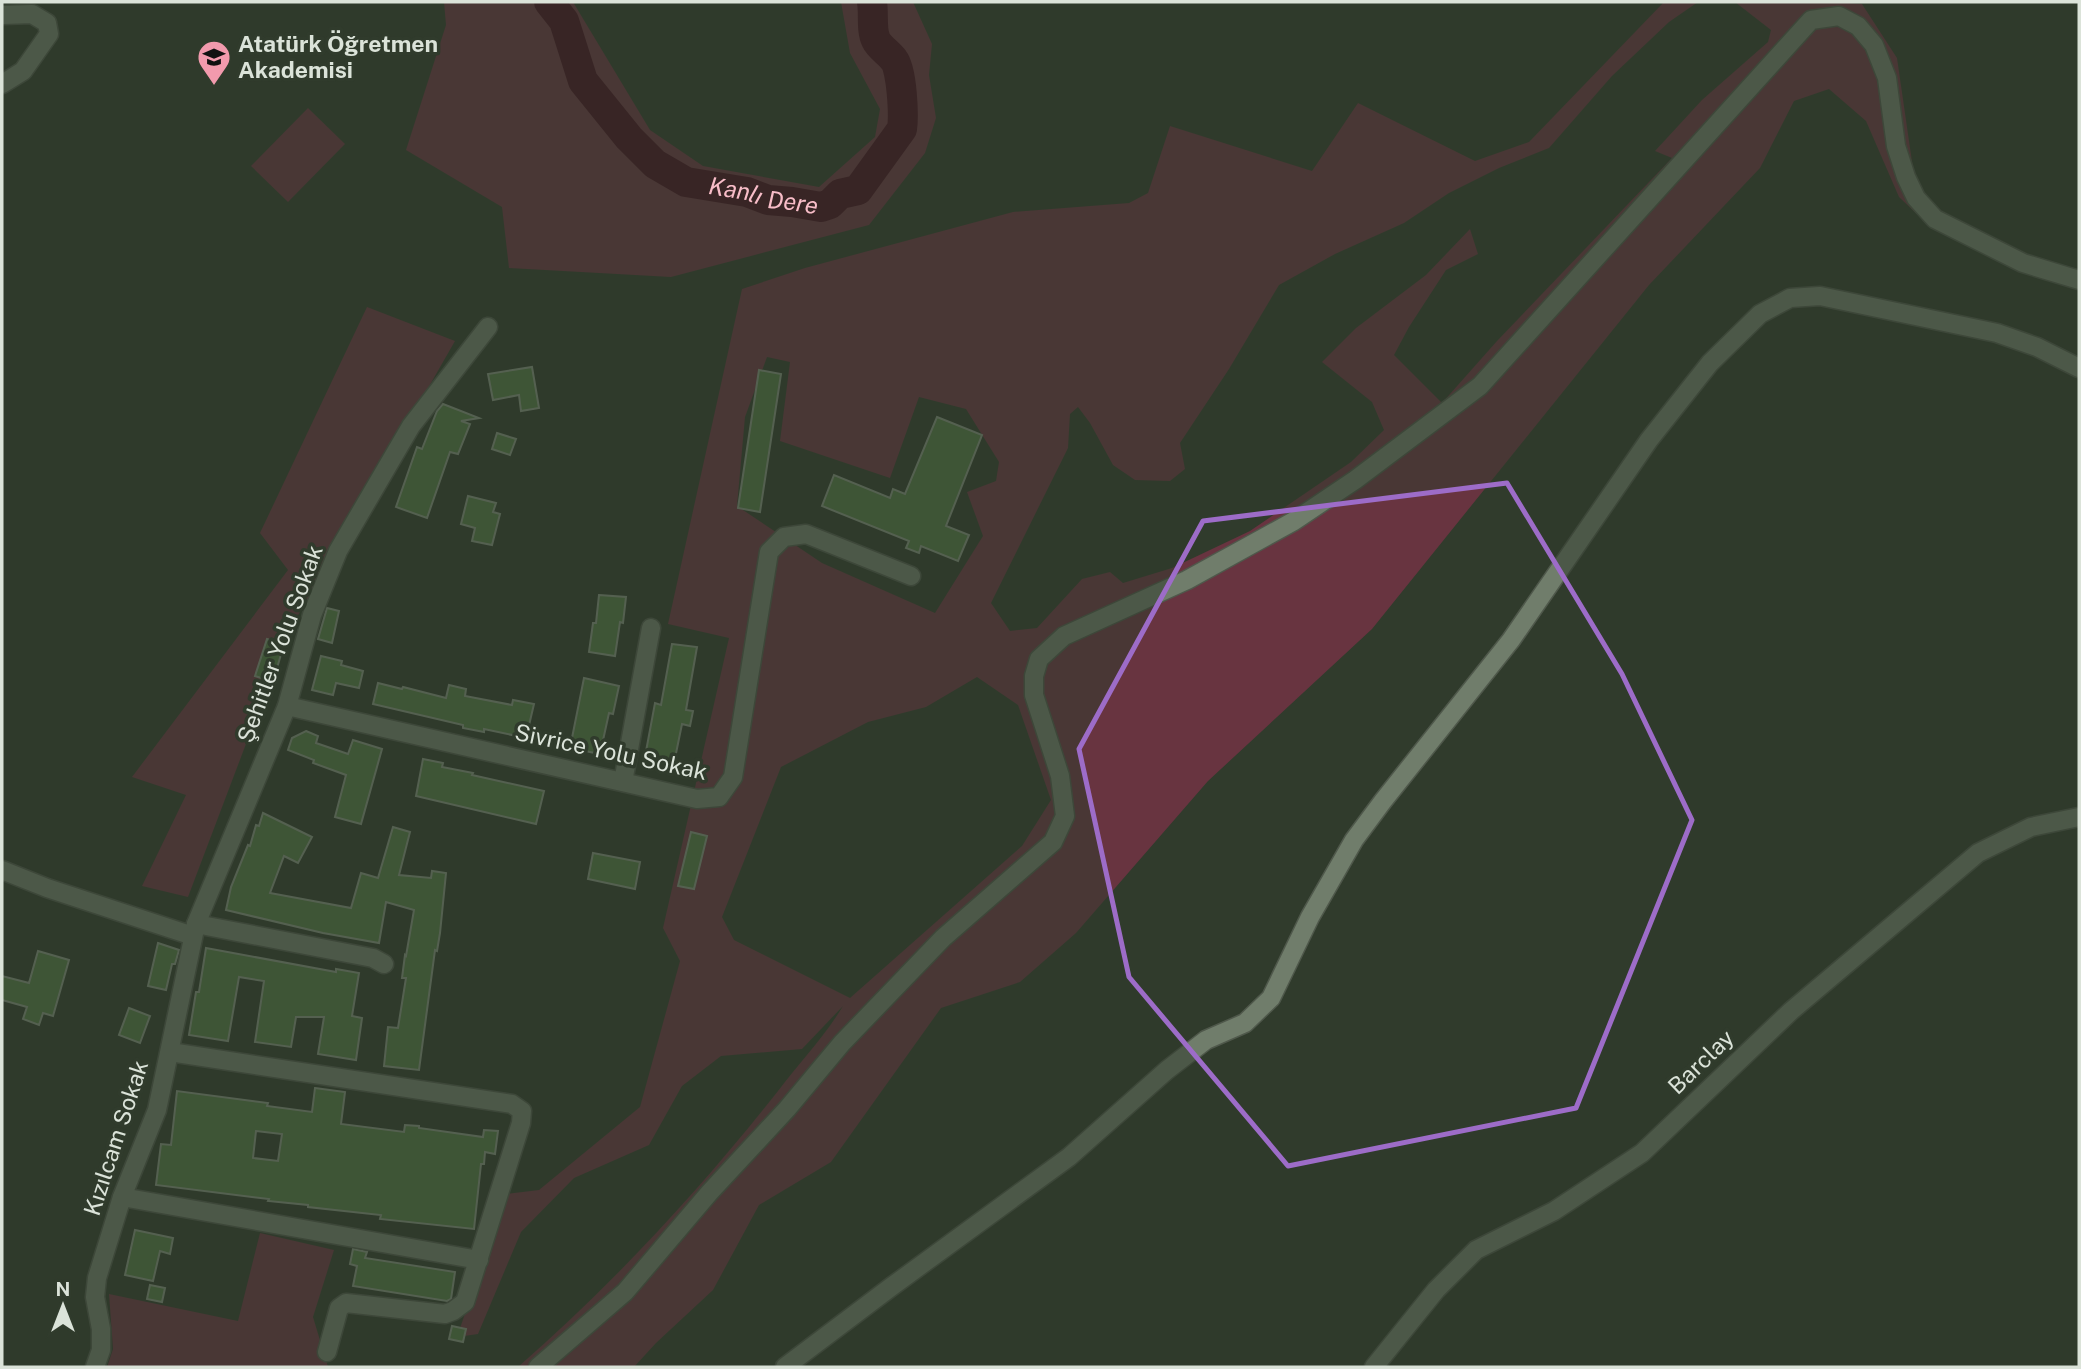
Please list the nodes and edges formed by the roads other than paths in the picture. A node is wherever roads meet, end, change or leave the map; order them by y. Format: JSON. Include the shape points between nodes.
{"nodes":[{"id":1,"x":2,"y":15,"type":"edge"},
{"id":2,"x":2,"y":84,"type":"edge"},
{"id":3,"x":2079,"y":280,"type":"edge"},
{"id":4,"x":488,"y":327,"type":"dead end"},
{"id":5,"x":2079,"y":368,"type":"edge"},
{"id":6,"x":911,"y":576,"type":"dead end"},
{"id":7,"x":651,"y":628,"type":"dead end"},
{"id":8,"x":287,"y":706,"type":"junction"},
{"id":9,"x":623,"y":782,"type":"junction"},
{"id":10,"x":2079,"y":817,"type":"edge"},
{"id":11,"x":2,"y":870,"type":"edge"},
{"id":12,"x":195,"y":930,"type":"junction"},
{"id":13,"x":384,"y":964,"type":"dead end"},
{"id":14,"x":170,"y":1052,"type":"junction"},
{"id":15,"x":122,"y":1197,"type":"junction"},
{"id":16,"x":479,"y":1260,"type":"junction"},
{"id":17,"x":327,"y":1352,"type":"dead end"},
{"id":18,"x":95,"y":1367,"type":"edge"},
{"id":19,"x":538,"y":1367,"type":"edge"},
{"id":20,"x":785,"y":1367,"type":"edge"},
{"id":21,"x":1374,"y":1367,"type":"edge"}],
"edges":[{"from":1,"to":2,"type":"street","via":[[32,14],[47,23],[49,34],[23,71]]},
{"from":3,"to":19,"type":"street","via":[[2023,263],[1935,219],[1916,198],[1906,177],[1896,146],[1887,78],[1874,46],[1858,26],[1839,16],[1811,20],[1480,386],[1294,521],[1187,580],[1064,636],[1039,659],[1034,695],[1060,776],[1065,816],[1053,842],[943,937],[842,1043],[625,1292]]},
{"from":4,"to":8,"type":"street","name":"Şehitler Yolu Sokak","via":[[411,426],[338,551],[312,615]]},
{"from":5,"to":20,"type":"street","via":[[1997,333],[1820,296],[1790,298],[1760,314],[1710,363],[1649,440],[1511,640],[1354,840],[1271,998],[1245,1023],[1206,1040],[1069,1157]]},
{"from":6,"to":9,"type":"street","name":"Sivrice Yolu Sokak","via":[[806,534],[784,537],[769,552],[733,777],[719,797],[697,799]]},
{"from":7,"to":9,"type":"street"},
{"from":8,"to":9,"type":"street","name":"Sivrice Yolu Sokak"},
{"from":8,"to":12,"type":"street","name":"Şehitler Yolu Sokak"},
{"from":10,"to":21,"type":"street","name":"Barclay","via":[[2031,827],[1978,853],[1790,1011],[1642,1153],[1554,1211],[1476,1250],[1436,1290]]},
{"from":11,"to":12,"type":"street","via":[[47,888]]},
{"from":12,"to":13,"type":"street","via":[[373,958]]},
{"from":12,"to":14,"type":"street","name":"Kızılcam Sokak"},
{"from":14,"to":15,"type":"street","name":"Kızılcam Sokak","via":[[157,1110]]},
{"from":14,"to":16,"type":"street","via":[[512,1104],[522,1111],[521,1123]]},
{"from":15,"to":16,"type":"street"},
{"from":15,"to":18,"type":"street","name":"Kızılcam Sokak","via":[[97,1278],[101,1350]]},
{"from":16,"to":17,"type":"street","via":[[466,1302],[445,1314],[346,1303],[339,1308]]}]}
